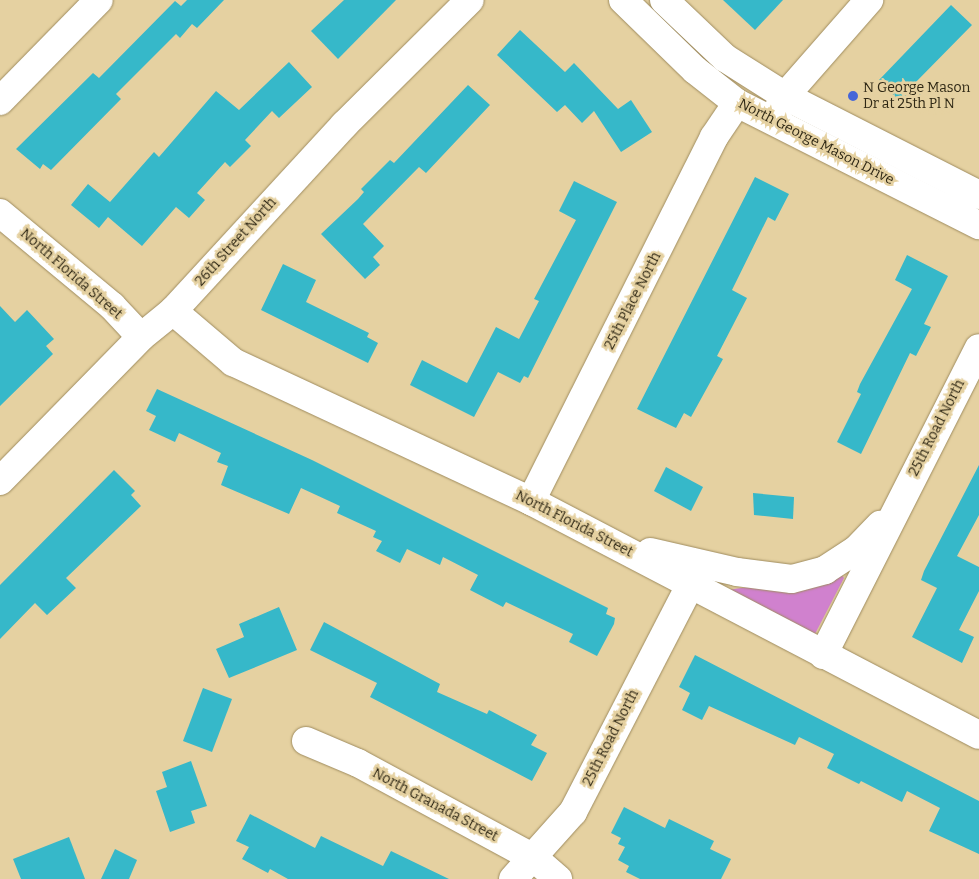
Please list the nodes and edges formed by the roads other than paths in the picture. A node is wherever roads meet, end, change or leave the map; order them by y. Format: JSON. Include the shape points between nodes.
{"nodes":[{"id":1,"x":99,"y":0,"type":"edge"},
{"id":2,"x":470,"y":0,"type":"edge"},
{"id":3,"x":623,"y":0,"type":"edge"},
{"id":4,"x":664,"y":0,"type":"edge"},
{"id":5,"x":869,"y":0,"type":"edge"},
{"id":6,"x":785,"y":96,"type":"junction"},
{"id":7,"x":0,"y":100,"type":"edge"},
{"id":8,"x":737,"y":103,"type":"junction"},
{"id":9,"x":772,"y":120,"type":"junction"},
{"id":10,"x":979,"y":195,"type":"edge"},
{"id":11,"x":0,"y":213,"type":"edge"},
{"id":12,"x":979,"y":225,"type":"edge"},
{"id":13,"x":173,"y":311,"type":"junction"},
{"id":14,"x":141,"y":337,"type":"junction"},
{"id":15,"x":979,"y":348,"type":"edge"},
{"id":16,"x":0,"y":481,"type":"edge"},
{"id":17,"x":531,"y":500,"type":"junction"},
{"id":18,"x":896,"y":508,"type":"junction"},
{"id":19,"x":626,"y":550,"type":"junction"},
{"id":20,"x":691,"y":584,"type":"junction"},
{"id":21,"x":823,"y":655,"type":"junction"},
{"id":22,"x":979,"y":735,"type":"edge"},
{"id":23,"x":306,"y":741,"type":"dead end"},
{"id":24,"x":534,"y":858,"type":"junction"},
{"id":25,"x":513,"y":879,"type":"edge"},
{"id":26,"x":558,"y":879,"type":"edge"}],
"edges":[{"from":1,"to":7,"type":"street"},
{"from":2,"to":13,"type":"street","name":"26th Street North","via":[[344,125]]},
{"from":3,"to":8,"type":"street","name":"North George Mason Drive","via":[[695,70]]},
{"from":4,"to":6,"type":"street","name":"North George Mason Drive","via":[[725,58]]},
{"from":5,"to":6,"type":"street"},
{"from":6,"to":9,"type":"street"},
{"from":6,"to":10,"type":"street","name":"North George Mason Drive"},
{"from":8,"to":9,"type":"street","name":"North George Mason Drive"},
{"from":8,"to":17,"type":"street","name":"25th Place North","via":[[714,137]]},
{"from":9,"to":12,"type":"street","name":"North George Mason Drive"},
{"from":11,"to":14,"type":"street","name":"North Florida Street","via":[[112,306]]},
{"from":13,"to":14,"type":"street","name":"26th Street North"},
{"from":13,"to":17,"type":"street","name":"North Florida Street","via":[[234,362]]},
{"from":14,"to":16,"type":"street","name":"26th Street North"},
{"from":15,"to":18,"type":"street","name":"25th Road North"},
{"from":17,"to":19,"type":"street","name":"North Florida Street"},
{"from":18,"to":19,"type":"street","name":"25th Road North","via":[[856,550],[825,570],[792,579],[737,572],[656,552]]},
{"from":18,"to":21,"type":"street","name":"25th Road North"},
{"from":19,"to":20,"type":"street","name":"North Florida Street"},
{"from":20,"to":21,"type":"street","name":"North Florida Street"},
{"from":20,"to":24,"type":"street","name":"25th Road North","via":[[573,812]]},
{"from":21,"to":22,"type":"street","name":"North Florida Street"},
{"from":23,"to":24,"type":"street","name":"North Granada Street","via":[[358,763]]},
{"from":24,"to":25,"type":"street","name":"25th Road North"},
{"from":24,"to":26,"type":"street","name":"North Granada Street"}]}
